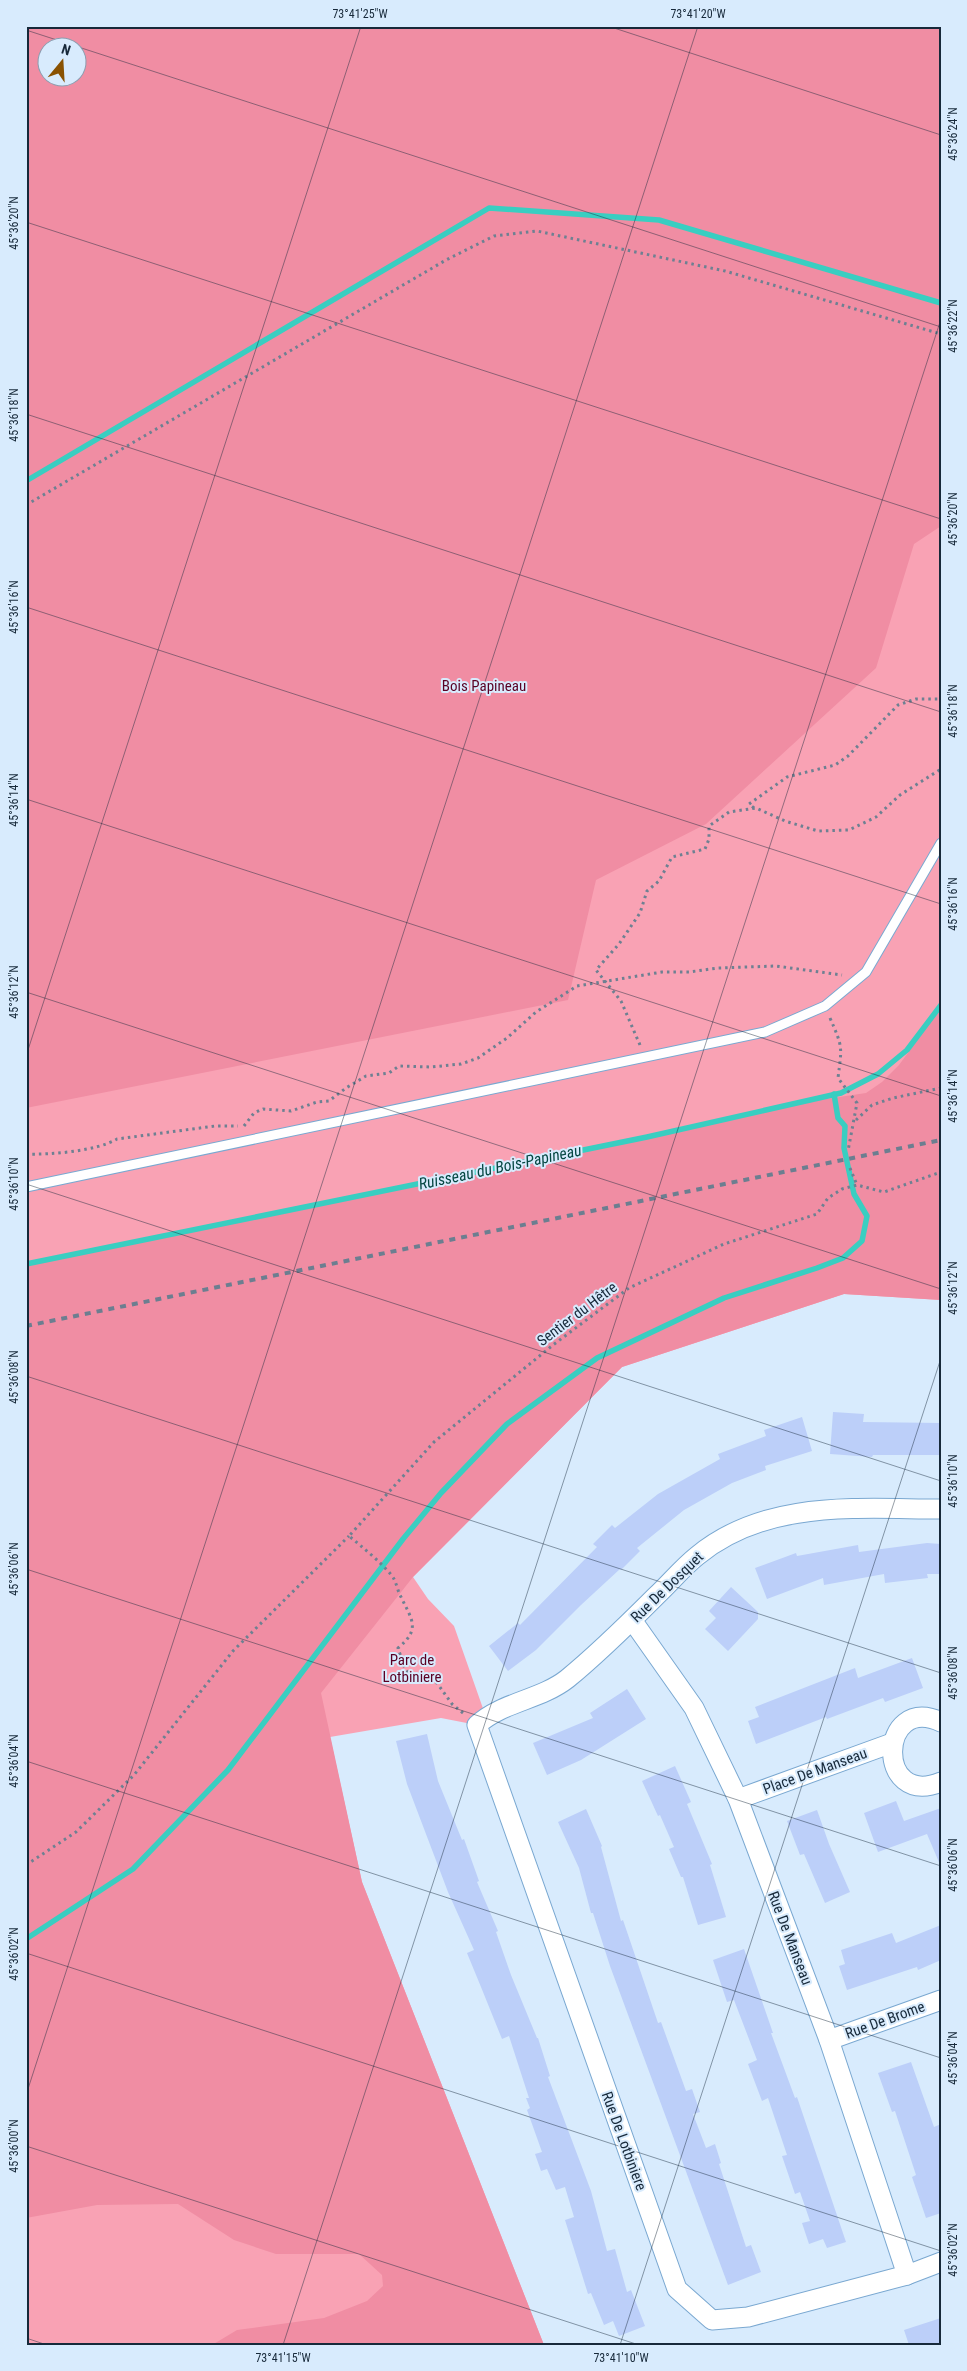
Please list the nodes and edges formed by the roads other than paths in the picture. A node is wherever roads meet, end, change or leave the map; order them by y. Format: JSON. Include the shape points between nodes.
{"nodes":[{"id":1,"x":941,"y":843,"type":"edge"},
{"id":2,"x":26,"y":1187,"type":"edge"},
{"id":3,"x":941,"y":1510,"type":"edge"},
{"id":4,"x":632,"y":1620,"type":"junction"},
{"id":5,"x":941,"y":1722,"type":"edge"},
{"id":6,"x":477,"y":1725,"type":"joint"},
{"id":7,"x":892,"y":1742,"type":"junction"},
{"id":8,"x":941,"y":1782,"type":"edge"},
{"id":9,"x":738,"y":1799,"type":"junction"},
{"id":10,"x":941,"y":2000,"type":"edge"},
{"id":11,"x":829,"y":2040,"type":"junction"},
{"id":12,"x":941,"y":2262,"type":"edge"},
{"id":13,"x":907,"y":2275,"type":"junction"}],
"edges":[{"from":1,"to":2,"type":"lane","via":[[866,972],[825,1006],[765,1032]]},
{"from":3,"to":4,"type":"street","name":"Rue De Dosquet","via":[[826,1508],[760,1520],[729,1533],[696,1556]]},
{"from":4,"to":6,"type":"street","name":"Rue De Dosquet","via":[[566,1680],[547,1692],[486,1717]]},
{"from":4,"to":9,"type":"street","name":"Rue De Manseau","via":[[694,1708]]},
{"from":5,"to":7,"type":"street","name":"Place De Manseau","via":[[924,1718],[913,1720],[896,1733]]},
{"from":6,"to":13,"type":"street","name":"Rue De Lotbiniere","via":[[677,2289],[712,2320],[748,2317]]},
{"from":7,"to":8,"type":"street","name":"Place De Manseau","via":[[891,1754],[900,1775],[921,1786]]},
{"from":7,"to":9,"type":"street","name":"Place De Manseau"},
{"from":9,"to":11,"type":"street","name":"Rue De Manseau"},
{"from":10,"to":11,"type":"street","name":"Rue De Brome"},
{"from":11,"to":13,"type":"street","name":"Rue De Manseau"},
{"from":12,"to":13,"type":"street","name":"Rue De Lotbiniere"}]}
